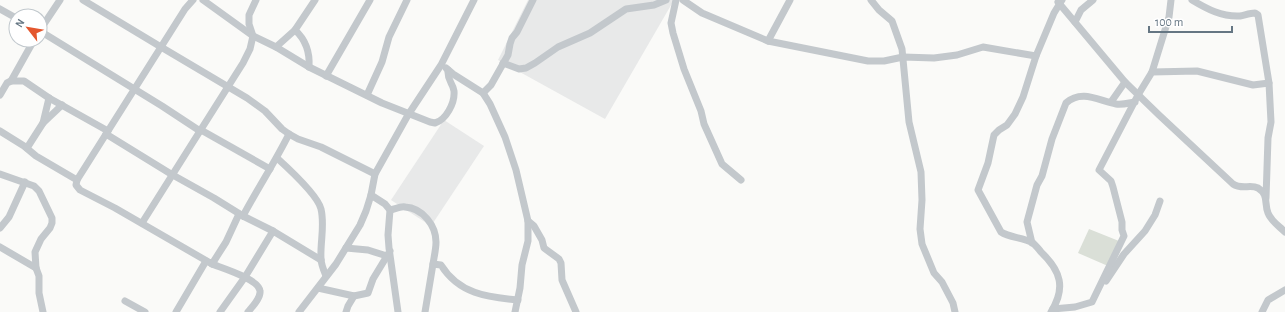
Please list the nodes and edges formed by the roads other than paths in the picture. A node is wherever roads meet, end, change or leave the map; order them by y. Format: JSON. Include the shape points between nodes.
{"nodes":[{"id":1,"x":60,"y":0,"type":"edge"},
{"id":2,"x":83,"y":0,"type":"edge"},
{"id":3,"x":193,"y":0,"type":"edge"},
{"id":4,"x":203,"y":0,"type":"edge"},
{"id":5,"x":256,"y":0,"type":"edge"},
{"id":6,"x":315,"y":0,"type":"edge"},
{"id":7,"x":370,"y":0,"type":"edge"},
{"id":8,"x":407,"y":0,"type":"edge"},
{"id":9,"x":474,"y":0,"type":"edge"},
{"id":10,"x":533,"y":0,"type":"edge"},
{"id":11,"x":666,"y":0,"type":"edge"},
{"id":12,"x":676,"y":0,"type":"edge"},
{"id":13,"x":683,"y":0,"type":"edge"},
{"id":14,"x":790,"y":0,"type":"edge"},
{"id":15,"x":871,"y":0,"type":"edge"},
{"id":16,"x":1093,"y":0,"type":"edge"},
{"id":17,"x":1171,"y":0,"type":"edge"},
{"id":18,"x":1192,"y":0,"type":"edge"},
{"id":19,"x":1059,"y":1,"type":"edge"},
{"id":20,"x":48,"y":19,"type":"edge"},
{"id":21,"x":1075,"y":22,"type":"junction"},
{"id":22,"x":295,"y":30,"type":"junction"},
{"id":23,"x":48,"y":36,"type":"edge"},
{"id":24,"x":252,"y":36,"type":"junction"},
{"id":25,"x":768,"y":41,"type":"junction"},
{"id":26,"x":276,"y":47,"type":"junction"},
{"id":27,"x":29,"y":48,"type":"edge"},
{"id":28,"x":161,"y":48,"type":"junction"},
{"id":29,"x":1036,"y":56,"type":"junction"},
{"id":30,"x":903,"y":57,"type":"junction"},
{"id":31,"x":504,"y":63,"type":"junction"},
{"id":32,"x":441,"y":64,"type":"junction"},
{"id":33,"x":309,"y":67,"type":"junction"},
{"id":34,"x":448,"y":70,"type":"junction"},
{"id":35,"x":1152,"y":72,"type":"junction"},
{"id":36,"x":326,"y":76,"type":"junction"},
{"id":37,"x":6,"y":81,"type":"edge"},
{"id":38,"x":1125,"y":82,"type":"junction"},
{"id":39,"x":1269,"y":83,"type":"junction"},
{"id":40,"x":228,"y":86,"type":"junction"},
{"id":41,"x":134,"y":88,"type":"junction"},
{"id":42,"x":483,"y":93,"type":"junction"},
{"id":43,"x":0,"y":95,"type":"edge"},
{"id":44,"x":367,"y":95,"type":"junction"},
{"id":45,"x":1138,"y":95,"type":"junction"},
{"id":46,"x":49,"y":98,"type":"junction"},
{"id":47,"x":1111,"y":102,"type":"junction"},
{"id":48,"x":1135,"y":102,"type":"junction"},
{"id":49,"x":62,"y":106,"type":"junction"},
{"id":50,"x":409,"y":113,"type":"junction"},
{"id":51,"x":43,"y":123,"type":"junction"},
{"id":52,"x":200,"y":130,"type":"junction"},
{"id":53,"x":0,"y":131,"type":"edge"},
{"id":54,"x":107,"y":132,"type":"junction"},
{"id":55,"x":289,"y":134,"type":"junction"},
{"id":56,"x":27,"y":148,"type":"junction"},
{"id":57,"x":277,"y":158,"type":"junction"},
{"id":58,"x":270,"y":169,"type":"junction"},
{"id":59,"x":0,"y":174,"type":"edge"},
{"id":60,"x":171,"y":174,"type":"junction"},
{"id":61,"x":375,"y":174,"type":"junction"},
{"id":62,"x":77,"y":180,"type":"junction"},
{"id":63,"x":741,"y":180,"type":"dead end"},
{"id":64,"x":25,"y":182,"type":"junction"},
{"id":65,"x":371,"y":195,"type":"junction"},
{"id":66,"x":1266,"y":198,"type":"junction"},
{"id":67,"x":1160,"y":201,"type":"dead end"},
{"id":68,"x":390,"y":210,"type":"junction"},
{"id":69,"x":241,"y":215,"type":"junction"},
{"id":70,"x":528,"y":221,"type":"junction"},
{"id":71,"x":142,"y":223,"type":"junction"},
{"id":72,"x":0,"y":228,"type":"edge"},
{"id":73,"x":273,"y":231,"type":"junction"},
{"id":74,"x":1285,"y":232,"type":"edge"},
{"id":75,"x":1032,"y":243,"type":"junction"},
{"id":76,"x":0,"y":247,"type":"edge"},
{"id":77,"x":346,"y":248,"type":"junction"},
{"id":78,"x":388,"y":254,"type":"junction"},
{"id":79,"x":320,"y":260,"type":"junction"},
{"id":80,"x":209,"y":262,"type":"junction"},
{"id":81,"x":433,"y":264,"type":"junction"},
{"id":82,"x":36,"y":268,"type":"junction"},
{"id":83,"x":326,"y":276,"type":"junction"},
{"id":84,"x":245,"y":277,"type":"junction"},
{"id":85,"x":318,"y":288,"type":"junction"},
{"id":86,"x":1285,"y":290,"type":"edge"},
{"id":87,"x":1097,"y":292,"type":"junction"},
{"id":88,"x":354,"y":296,"type":"junction"},
{"id":89,"x":518,"y":300,"type":"junction"},
{"id":90,"x":125,"y":301,"type":"dead end"},
{"id":91,"x":1052,"y":311,"type":"edge"},
{"id":92,"x":43,"y":312,"type":"edge"},
{"id":93,"x":145,"y":312,"type":"edge"},
{"id":94,"x":176,"y":312,"type":"edge"},
{"id":95,"x":220,"y":312,"type":"edge"},
{"id":96,"x":248,"y":312,"type":"edge"},
{"id":97,"x":299,"y":312,"type":"edge"},
{"id":98,"x":346,"y":312,"type":"edge"},
{"id":99,"x":398,"y":312,"type":"edge"},
{"id":100,"x":425,"y":312,"type":"edge"},
{"id":101,"x":515,"y":312,"type":"edge"},
{"id":102,"x":576,"y":312,"type":"edge"},
{"id":103,"x":955,"y":312,"type":"edge"},
{"id":104,"x":1262,"y":312,"type":"edge"}],
"edges":[{"from":1,"to":20,"type":"street"},
{"from":2,"to":28,"type":"street"},
{"from":3,"to":28,"type":"street"},
{"from":4,"to":24,"type":"street"},
{"from":5,"to":24,"type":"street","via":[[249,16]]},
{"from":6,"to":22,"type":"street"},
{"from":7,"to":36,"type":"street"},
{"from":8,"to":44,"type":"street","via":[[389,37],[382,62]]},
{"from":9,"to":32,"type":"street"},
{"from":10,"to":31,"type":"street","via":[[512,38]]},
{"from":11,"to":31,"type":"street","via":[[654,5],[626,9],[590,33],[558,47],[526,68],[520,69]]},
{"from":12,"to":63,"type":"street","via":[[673,33],[704,124],[722,164]]},
{"from":13,"to":25,"type":"street","via":[[702,13]]},
{"from":14,"to":25,"type":"street"},
{"from":15,"to":30,"type":"street","via":[[892,21]]},
{"from":16,"to":21,"type":"street","via":[[1081,10]]},
{"from":17,"to":35,"type":"street","via":[[1169,17]]},
{"from":18,"to":39,"type":"street","via":[[1226,15],[1257,14]]},
{"from":19,"to":21,"type":"street"},
{"from":19,"to":29,"type":"street"},
{"from":21,"to":38,"type":"street"},
{"from":22,"to":26,"type":"street"},
{"from":22,"to":33,"type":"street","via":[[306,43]]},
{"from":23,"to":41,"type":"street"},
{"from":24,"to":26,"type":"street"},
{"from":24,"to":40,"type":"street","via":[[250,49]]},
{"from":25,"to":30,"type":"street","via":[[868,61]]},
{"from":26,"to":33,"type":"street"},
{"from":27,"to":37,"type":"street"},
{"from":28,"to":40,"type":"street"},
{"from":28,"to":41,"type":"street"},
{"from":29,"to":30,"type":"street","via":[[983,47],[951,56]]},
{"from":29,"to":75,"type":"street","via":[[1015,114],[1007,125],[994,135],[988,163],[978,190],[1001,232]]},
{"from":30,"to":103,"type":"street","via":[[909,122],[921,172],[922,244],[934,273],[953,303]]},
{"from":31,"to":42,"type":"street"},
{"from":32,"to":34,"type":"street"},
{"from":32,"to":50,"type":"street"},
{"from":33,"to":36,"type":"street"},
{"from":34,"to":42,"type":"street"},
{"from":34,"to":50,"type":"street","via":[[447,77],[454,90],[447,114],[435,123]]},
{"from":35,"to":39,"type":"street","via":[[1197,72],[1253,85]]},
{"from":35,"to":45,"type":"street"},
{"from":36,"to":44,"type":"street"},
{"from":37,"to":43,"type":"street"},
{"from":37,"to":46,"type":"street","via":[[24,81]]},
{"from":38,"to":45,"type":"street"},
{"from":38,"to":47,"type":"street"},
{"from":39,"to":66,"type":"street","via":[[1271,122]]},
{"from":40,"to":52,"type":"street"},
{"from":40,"to":55,"type":"street","via":[[265,111]]},
{"from":41,"to":52,"type":"street"},
{"from":41,"to":54,"type":"street"},
{"from":42,"to":70,"type":"street","via":[[505,137]]},
{"from":44,"to":50,"type":"street"},
{"from":45,"to":48,"type":"street"},
{"from":45,"to":66,"type":"street","via":[[1233,184],[1255,187]]},
{"from":46,"to":49,"type":"street"},
{"from":46,"to":51,"type":"street"},
{"from":47,"to":48,"type":"street"},
{"from":47,"to":75,"type":"street","via":[[1086,95],[1066,103],[1052,139],[1027,222]]},
{"from":48,"to":87,"type":"street","via":[[1099,170],[1111,181],[1124,236]]},
{"from":49,"to":51,"type":"street"},
{"from":49,"to":54,"type":"street"},
{"from":50,"to":61,"type":"street"},
{"from":51,"to":56,"type":"street"},
{"from":52,"to":58,"type":"street"},
{"from":52,"to":60,"type":"street"},
{"from":53,"to":56,"type":"street"},
{"from":54,"to":60,"type":"street"},
{"from":54,"to":62,"type":"street"},
{"from":55,"to":57,"type":"street"},
{"from":55,"to":61,"type":"street"},
{"from":56,"to":62,"type":"street"},
{"from":57,"to":58,"type":"street"},
{"from":57,"to":79,"type":"street","via":[[319,202],[322,225]]},
{"from":58,"to":69,"type":"street"},
{"from":59,"to":64,"type":"street"},
{"from":60,"to":69,"type":"street"},
{"from":60,"to":71,"type":"street"},
{"from":61,"to":65,"type":"street"},
{"from":62,"to":71,"type":"street","via":[[76,185],[80,190]]},
{"from":64,"to":72,"type":"street"},
{"from":64,"to":82,"type":"street","via":[[39,191],[52,218],[50,228],[35,252]]},
{"from":65,"to":68,"type":"street"},
{"from":65,"to":77,"type":"street","via":[[360,225]]},
{"from":66,"to":74,"type":"street","via":[[1267,213]]},
{"from":67,"to":87,"type":"street","via":[[1145,231],[1124,254]]},
{"from":68,"to":78,"type":"street"},
{"from":68,"to":81,"type":"street","via":[[404,206],[415,210],[430,221],[436,244]]},
{"from":69,"to":73,"type":"street"},
{"from":69,"to":80,"type":"street","via":[[226,242]]},
{"from":70,"to":89,"type":"street","via":[[528,241]]},
{"from":70,"to":102,"type":"street","via":[[534,226],[544,248],[559,259],[562,280]]},
{"from":71,"to":80,"type":"street"},
{"from":73,"to":79,"type":"street"},
{"from":73,"to":84,"type":"street"},
{"from":75,"to":91,"type":"street","via":[[1048,258],[1059,276],[1060,292]]},
{"from":76,"to":82,"type":"street"},
{"from":77,"to":78,"type":"street"},
{"from":77,"to":83,"type":"street"},
{"from":78,"to":88,"type":"street","via":[[368,293]]},
{"from":78,"to":99,"type":"street"},
{"from":79,"to":83,"type":"street"},
{"from":80,"to":84,"type":"street"},
{"from":80,"to":94,"type":"street"},
{"from":81,"to":89,"type":"street","via":[[441,265],[447,274],[469,291]]},
{"from":81,"to":100,"type":"street"},
{"from":82,"to":92,"type":"street"},
{"from":83,"to":85,"type":"street"},
{"from":84,"to":95,"type":"street"},
{"from":84,"to":96,"type":"street","via":[[258,286],[260,291],[260,296]]},
{"from":85,"to":88,"type":"street"},
{"from":85,"to":97,"type":"street"},
{"from":86,"to":104,"type":"street","via":[[1268,300]]},
{"from":87,"to":91,"type":"street","via":[[1090,303]]},
{"from":88,"to":98,"type":"street"},
{"from":89,"to":101,"type":"street"},
{"from":90,"to":93,"type":"street"}]}
